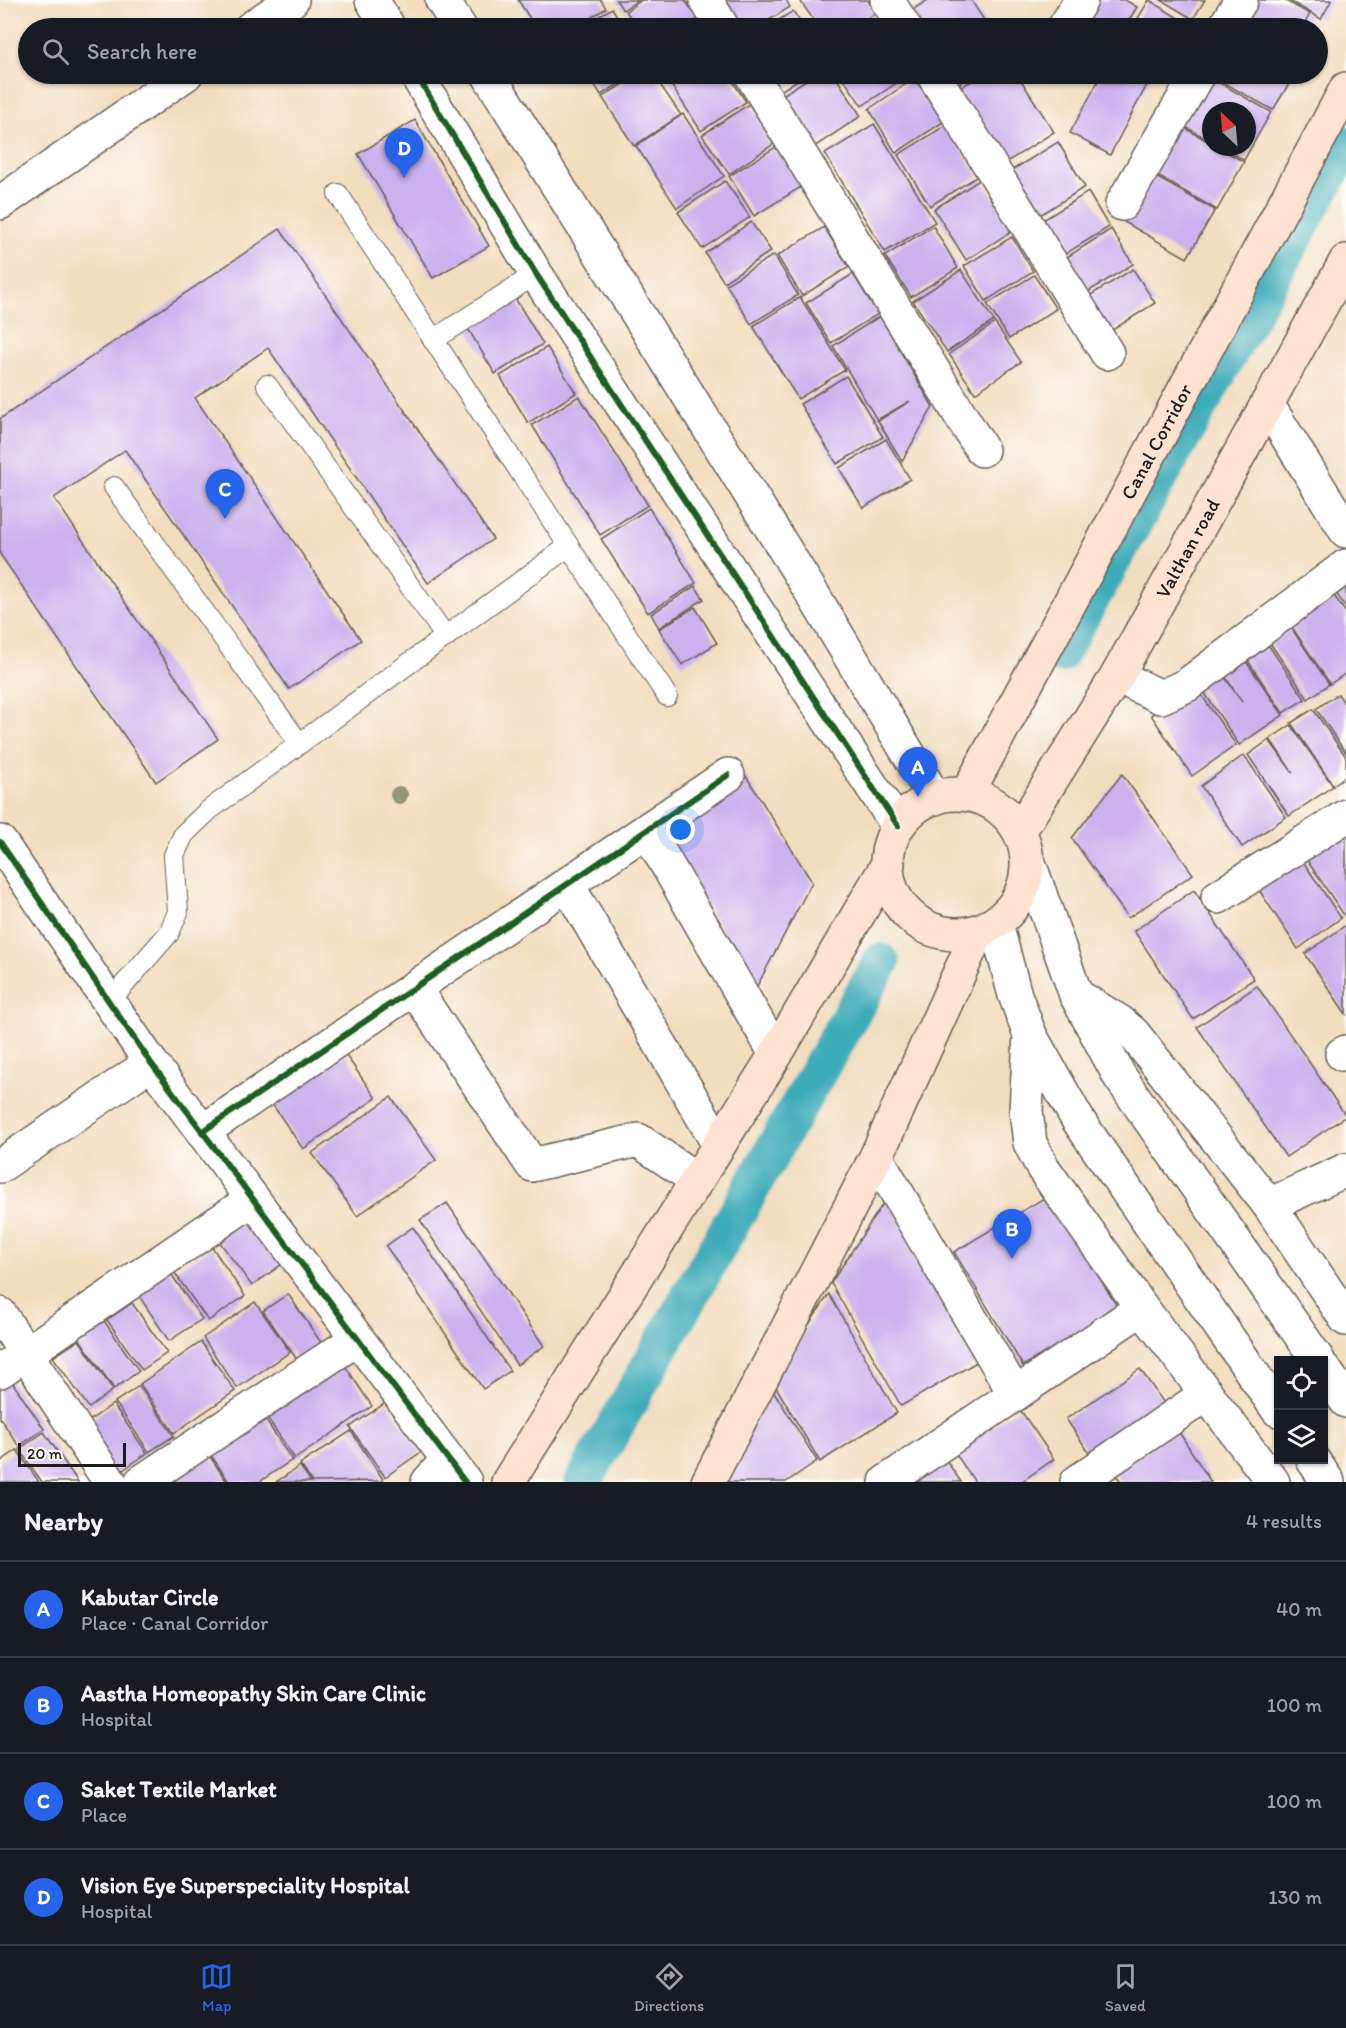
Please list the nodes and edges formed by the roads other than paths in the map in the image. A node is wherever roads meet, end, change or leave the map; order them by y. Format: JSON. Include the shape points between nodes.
{"nodes":[{"id":1,"x":292,"y":0,"type":"edge"},
{"id":2,"x":372,"y":0,"type":"edge"},
{"id":3,"x":442,"y":0,"type":"edge"},
{"id":4,"x":706,"y":0,"type":"edge"},
{"id":5,"x":888,"y":0,"type":"edge"},
{"id":6,"x":1081,"y":0,"type":"edge"},
{"id":7,"x":1241,"y":0,"type":"edge"},
{"id":8,"x":266,"y":18,"type":"edge"},
{"id":9,"x":383,"y":18,"type":"edge"},
{"id":10,"x":454,"y":18,"type":"edge"},
{"id":11,"x":717,"y":18,"type":"edge"},
{"id":12,"x":899,"y":18,"type":"edge"},
{"id":13,"x":1070,"y":18,"type":"edge"},
{"id":14,"x":1230,"y":18,"type":"edge"},
{"id":15,"x":172,"y":84,"type":"edge"},
{"id":16,"x":422,"y":84,"type":"edge"},
{"id":17,"x":494,"y":84,"type":"edge"},
{"id":18,"x":757,"y":84,"type":"edge"},
{"id":19,"x":939,"y":84,"type":"edge"},
{"id":20,"x":1192,"y":84,"type":"edge"},
{"id":21,"x":1346,"y":89,"type":"edge"},
{"id":22,"x":338,"y":194,"type":"dead end"},
{"id":23,"x":0,"y":203,"type":"edge"},
{"id":24,"x":1122,"y":204,"type":"dead end"},
{"id":25,"x":1346,"y":261,"type":"edge"},
{"id":26,"x":536,"y":274,"type":"junction"},
{"id":27,"x":434,"y":340,"type":"junction"},
{"id":28,"x":1107,"y":352,"type":"dead end"},
{"id":29,"x":267,"y":385,"type":"dead end"},
{"id":30,"x":1267,"y":404,"type":"junction"},
{"id":31,"x":982,"y":450,"type":"dead end"},
{"id":32,"x":114,"y":487,"type":"dead end"},
{"id":33,"x":1346,"y":531,"type":"edge"},
{"id":34,"x":569,"y":546,"type":"junction"},
{"id":35,"x":1346,"y":566,"type":"edge"},
{"id":36,"x":446,"y":637,"type":"junction"},
{"id":37,"x":1117,"y":676,"type":"junction"},
{"id":38,"x":667,"y":696,"type":"dead end"},
{"id":39,"x":299,"y":743,"type":"junction"},
{"id":40,"x":728,"y":775,"type":"dead end"},
{"id":41,"x":967,"y":794,"type":"junction"},
{"id":42,"x":935,"y":798,"type":"junction"},
{"id":43,"x":1346,"y":816,"type":"edge"},
{"id":44,"x":898,"y":826,"type":"junction"},
{"id":45,"x":647,"y":830,"type":"junction"},
{"id":46,"x":1020,"y":830,"type":"junction"},
{"id":47,"x":0,"y":842,"type":"edge"},
{"id":48,"x":1029,"y":863,"type":"junction"},
{"id":49,"x":888,"y":864,"type":"junction"},
{"id":50,"x":567,"y":884,"type":"junction"},
{"id":51,"x":1218,"y":897,"type":"dead end"},
{"id":52,"x":987,"y":928,"type":"junction"},
{"id":53,"x":414,"y":988,"type":"junction"},
{"id":54,"x":1077,"y":995,"type":"junction"},
{"id":55,"x":109,"y":1002,"type":"junction"},
{"id":56,"x":1030,"y":1035,"type":"junction"},
{"id":57,"x":776,"y":1054,"type":"junction"},
{"id":58,"x":151,"y":1063,"type":"junction"},
{"id":59,"x":202,"y":1132,"type":"junction"},
{"id":60,"x":718,"y":1145,"type":"junction"},
{"id":61,"x":876,"y":1156,"type":"junction"},
{"id":62,"x":0,"y":1166,"type":"edge"},
{"id":63,"x":1346,"y":1170,"type":"edge"},
{"id":64,"x":697,"y":1180,"type":"junction"},
{"id":65,"x":253,"y":1199,"type":"junction"},
{"id":66,"x":1269,"y":1205,"type":"junction"},
{"id":67,"x":1142,"y":1308,"type":"junction"},
{"id":68,"x":0,"y":1314,"type":"edge"},
{"id":69,"x":1346,"y":1319,"type":"edge"},
{"id":70,"x":357,"y":1339,"type":"junction"},
{"id":71,"x":1315,"y":1356,"type":"edge"},
{"id":72,"x":13,"y":1362,"type":"edge"},
{"id":73,"x":1328,"y":1376,"type":"edge"},
{"id":74,"x":1015,"y":1394,"type":"junction"},
{"id":75,"x":1207,"y":1394,"type":"junction"},
{"id":76,"x":1346,"y":1401,"type":"edge"},
{"id":77,"x":1274,"y":1404,"type":"edge"},
{"id":78,"x":1316,"y":1464,"type":"edge"},
{"id":79,"x":447,"y":1474,"type":"edge"},
{"id":80,"x":110,"y":1482,"type":"edge"},
{"id":81,"x":141,"y":1482,"type":"edge"},
{"id":82,"x":508,"y":1482,"type":"edge"},
{"id":83,"x":708,"y":1482,"type":"edge"},
{"id":84,"x":886,"y":1482,"type":"edge"},
{"id":85,"x":1077,"y":1482,"type":"edge"},
{"id":86,"x":1273,"y":1482,"type":"edge"},
{"id":87,"x":1328,"y":1482,"type":"edge"}],
"edges":[{"from":1,"to":8,"type":"street"},
{"from":2,"to":9,"type":"street"},
{"from":3,"to":10,"type":"street"},
{"from":4,"to":11,"type":"street"},
{"from":5,"to":12,"type":"street"},
{"from":6,"to":13,"type":"street"},
{"from":7,"to":14,"type":"street"},
{"from":15,"to":23,"type":"street"},
{"from":16,"to":26,"type":"street"},
{"from":17,"to":42,"type":"street"},
{"from":18,"to":31,"type":"street"},
{"from":19,"to":28,"type":"street"},
{"from":20,"to":24,"type":"street"},
{"from":21,"to":41,"type":"main road","name":"Canal Corridor"},
{"from":22,"to":27,"type":"lane"},
{"from":25,"to":30,"type":"main road","name":"Valthan road"},
{"from":26,"to":27,"type":"lane"},
{"from":26,"to":44,"type":"street"},
{"from":27,"to":34,"type":"lane"},
{"from":29,"to":36,"type":"lane"},
{"from":30,"to":33,"type":"street"},
{"from":30,"to":37,"type":"main road","name":"Valthan road"},
{"from":32,"to":39,"type":"lane"},
{"from":34,"to":36,"type":"lane"},
{"from":34,"to":38,"type":"lane"},
{"from":35,"to":37,"type":"street","via":[[1187,685],[1161,697]]},
{"from":36,"to":39,"type":"lane"},
{"from":37,"to":46,"type":"main road","name":"Valthan road"},
{"from":39,"to":55,"type":"lane","via":[[184,834],[174,855],[178,912],[169,933]]},
{"from":40,"to":45,"type":"street"},
{"from":41,"to":42,"type":"main road"},
{"from":41,"to":46,"type":"main road","via":[[998,806]]},
{"from":42,"to":44,"type":"main road","via":[[914,808]]},
{"from":43,"to":51,"type":"street"},
{"from":44,"to":49,"type":"main road","via":[[888,849]]},
{"from":45,"to":50,"type":"street"},
{"from":45,"to":57,"type":"street"},
{"from":46,"to":48,"type":"main road"},
{"from":47,"to":55,"type":"street"},
{"from":48,"to":52,"type":"main road","via":[[1020,897]]},
{"from":48,"to":54,"type":"street"},
{"from":49,"to":52,"type":"main road","via":[[887,874],[900,906],[923,926],[954,935]]},
{"from":49,"to":57,"type":"main road"},
{"from":50,"to":53,"type":"street"},
{"from":50,"to":60,"type":"street"},
{"from":52,"to":56,"type":"street"},
{"from":52,"to":61,"type":"main road"},
{"from":53,"to":59,"type":"street"},
{"from":53,"to":64,"type":"street","via":[[532,1165],[638,1140]]},
{"from":54,"to":66,"type":"street","via":[[1133,1033]]},
{"from":54,"to":71,"type":"street","via":[[1120,1077]]},
{"from":55,"to":58,"type":"street"},
{"from":56,"to":67,"type":"street","via":[[1026,1111],[1030,1143],[1043,1168]]},
{"from":56,"to":77,"type":"street","via":[[1078,1120]]},
{"from":57,"to":60,"type":"main road"},
{"from":58,"to":59,"type":"street"},
{"from":58,"to":62,"type":"street"},
{"from":59,"to":65,"type":"street"},
{"from":60,"to":64,"type":"main road"},
{"from":61,"to":74,"type":"street"},
{"from":61,"to":83,"type":"main road"},
{"from":63,"to":66,"type":"street"},
{"from":64,"to":82,"type":"main road"},
{"from":65,"to":70,"type":"street"},
{"from":65,"to":72,"type":"street"},
{"from":66,"to":69,"type":"street"},
{"from":67,"to":74,"type":"street"},
{"from":67,"to":75,"type":"street"},
{"from":68,"to":72,"type":"street"},
{"from":70,"to":79,"type":"street"},
{"from":70,"to":81,"type":"street"},
{"from":72,"to":80,"type":"street"},
{"from":73,"to":76,"type":"street"},
{"from":74,"to":84,"type":"street"},
{"from":75,"to":85,"type":"street"},
{"from":75,"to":86,"type":"street"},
{"from":78,"to":87,"type":"street"}]}
